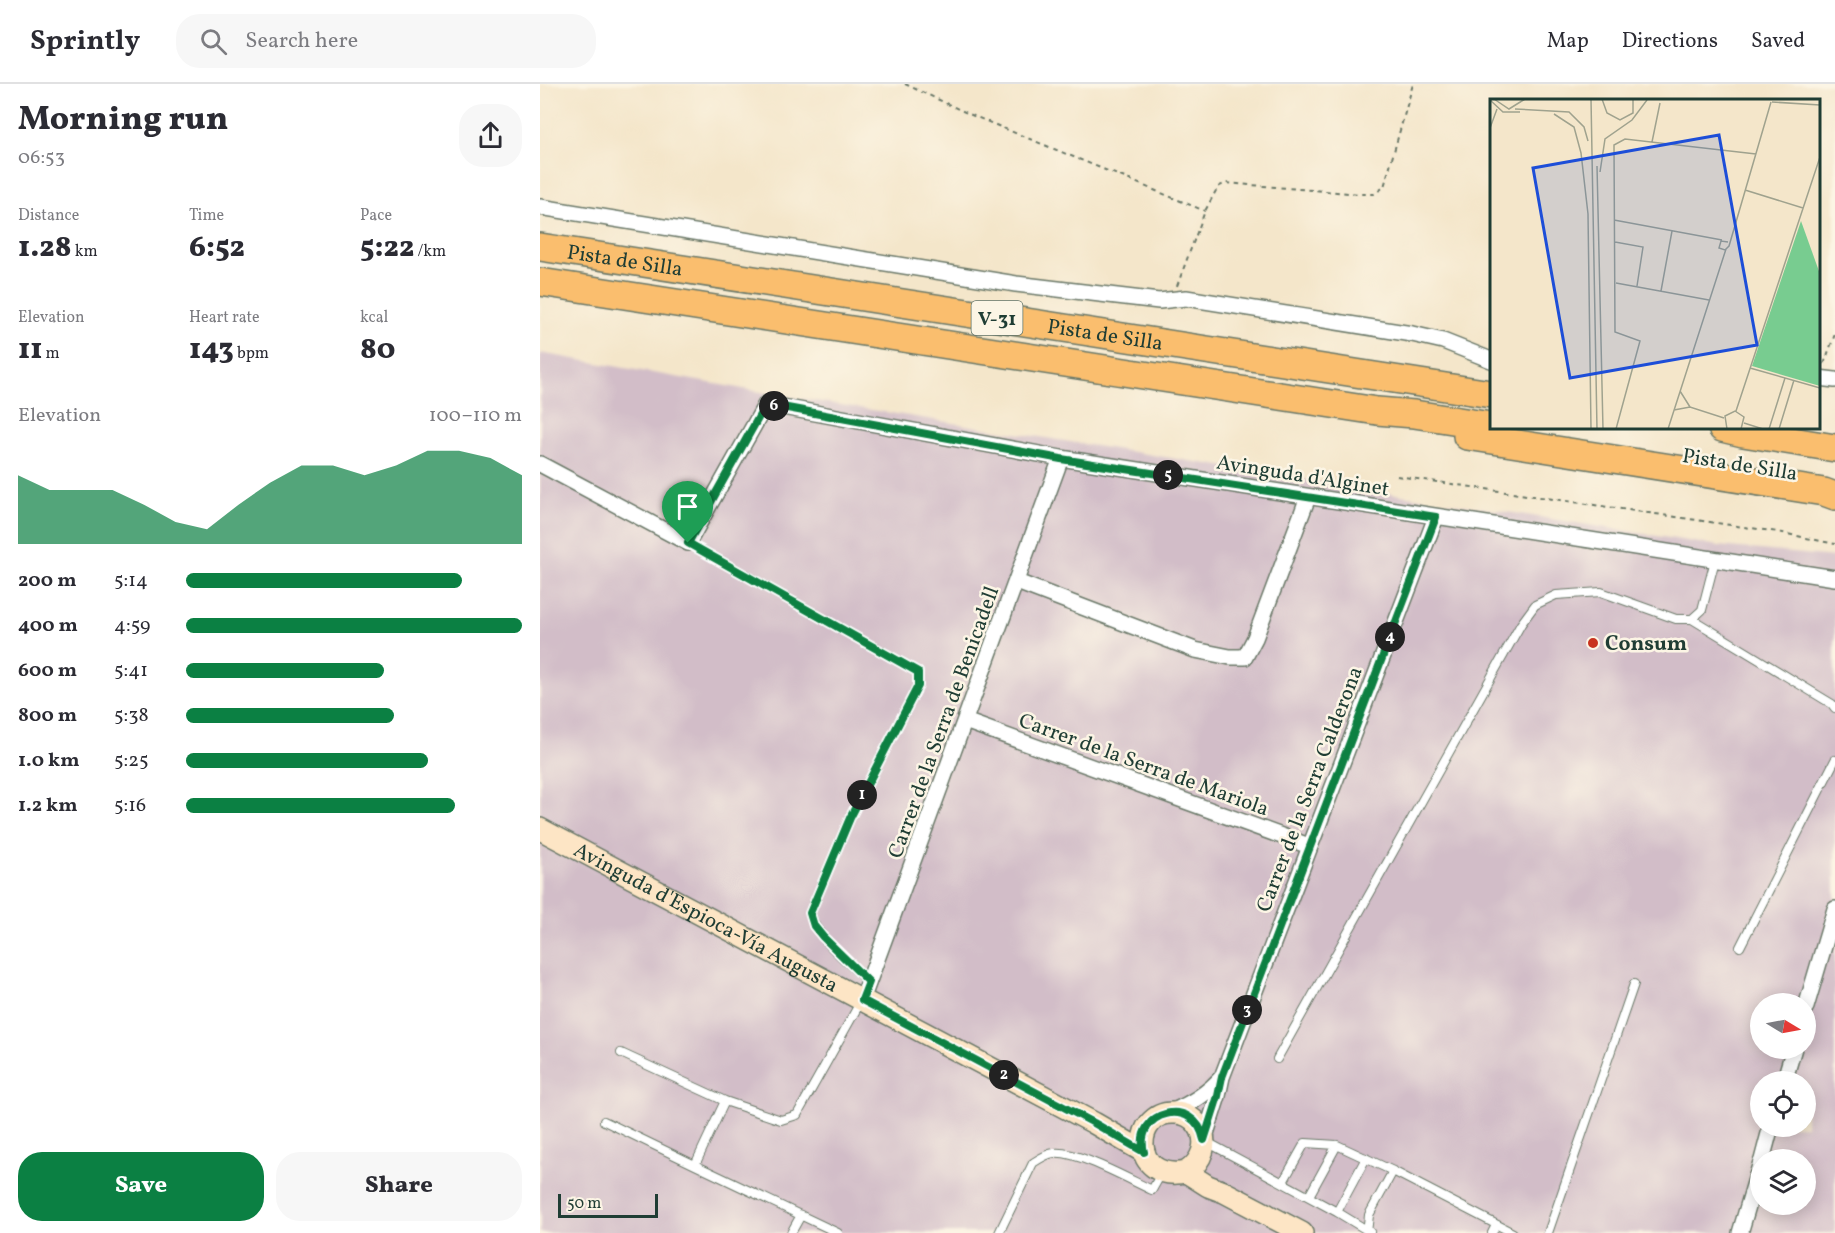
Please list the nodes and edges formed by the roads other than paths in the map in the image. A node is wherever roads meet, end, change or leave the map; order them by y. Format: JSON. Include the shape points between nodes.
{"nodes":[{"id":1,"x":540,"y":207,"type":"edge"},
{"id":2,"x":540,"y":247,"type":"edge"},
{"id":3,"x":540,"y":282,"type":"edge"},
{"id":4,"x":1490,"y":360,"type":"edge"},
{"id":5,"x":1820,"y":378,"type":"edge"},
{"id":6,"x":1835,"y":380,"type":"edge"},
{"id":7,"x":1490,"y":394,"type":"edge"},
{"id":8,"x":1377,"y":411,"type":"junction"},
{"id":9,"x":1490,"y":426,"type":"edge"},
{"id":10,"x":1510,"y":429,"type":"edge"},
{"id":11,"x":1726,"y":429,"type":"edge"},
{"id":12,"x":1811,"y":429,"type":"edge"},
{"id":13,"x":1835,"y":432,"type":"edge"},
{"id":14,"x":1835,"y":447,"type":"edge"},
{"id":15,"x":1061,"y":459,"type":"junction"},
{"id":16,"x":540,"y":464,"type":"edge"},
{"id":17,"x":1835,"y":479,"type":"edge"},
{"id":18,"x":1835,"y":496,"type":"edge"},
{"id":19,"x":1308,"y":497,"type":"junction"},
{"id":20,"x":1436,"y":517,"type":"junction"},
{"id":21,"x":688,"y":543,"type":"junction"},
{"id":22,"x":1715,"y":560,"type":"junction"},
{"id":23,"x":1835,"y":578,"type":"edge"},
{"id":24,"x":1017,"y":582,"type":"junction"},
{"id":25,"x":1692,"y":619,"type":"junction"},
{"id":26,"x":1835,"y":708,"type":"edge"},
{"id":27,"x":965,"y":721,"type":"junction"},
{"id":28,"x":1835,"y":760,"type":"edge"},
{"id":29,"x":540,"y":829,"type":"edge"},
{"id":30,"x":1309,"y":846,"type":"junction"},
{"id":31,"x":1835,"y":909,"type":"edge"},
{"id":32,"x":1740,"y":947,"type":"dead end"},
{"id":33,"x":1634,"y":984,"type":"dead end"},
{"id":34,"x":866,"y":991,"type":"junction"},
{"id":35,"x":1810,"y":993,"type":"edge"},
{"id":36,"x":621,"y":1053,"type":"dead end"},
{"id":37,"x":1276,"y":1059,"type":"dead end"},
{"id":38,"x":1222,"y":1077,"type":"junction"},
{"id":39,"x":726,"y":1101,"type":"junction"},
{"id":40,"x":1171,"y":1112,"type":"junction"},
{"id":41,"x":604,"y":1121,"type":"dead end"},
{"id":42,"x":1094,"y":1123,"type":"junction"},
{"id":43,"x":1149,"y":1123,"type":"junction"},
{"id":44,"x":1204,"y":1145,"type":"junction"},
{"id":45,"x":1337,"y":1145,"type":"junction"},
{"id":46,"x":1144,"y":1152,"type":"junction"},
{"id":47,"x":1366,"y":1158,"type":"junction"},
{"id":48,"x":695,"y":1165,"type":"junction"},
{"id":49,"x":1392,"y":1171,"type":"junction"},
{"id":50,"x":1162,"y":1172,"type":"junction"},
{"id":51,"x":1186,"y":1172,"type":"junction"},
{"id":52,"x":1283,"y":1182,"type":"junction"},
{"id":53,"x":1224,"y":1192,"type":"junction"},
{"id":54,"x":1309,"y":1197,"type":"junction"},
{"id":55,"x":1750,"y":1199,"type":"edge"},
{"id":56,"x":1337,"y":1212,"type":"junction"},
{"id":57,"x":801,"y":1215,"type":"junction"},
{"id":58,"x":1496,"y":1225,"type":"junction"},
{"id":59,"x":1369,"y":1232,"type":"edge"},
{"id":60,"x":791,"y":1233,"type":"edge"},
{"id":61,"x":838,"y":1233,"type":"edge"},
{"id":62,"x":999,"y":1233,"type":"edge"},
{"id":63,"x":1302,"y":1233,"type":"edge"},
{"id":64,"x":1492,"y":1233,"type":"edge"},
{"id":65,"x":1513,"y":1233,"type":"edge"},
{"id":66,"x":1548,"y":1233,"type":"edge"},
{"id":67,"x":1740,"y":1233,"type":"edge"}],
"edges":[{"from":1,"to":4,"type":"street","via":[[1016,284],[1159,301],[1186,298],[1412,334],[1443,341]]},
{"from":2,"to":7,"type":"highway","name":"Pista de Silla","number":"V-31"},
{"from":3,"to":8,"type":"highway","name":"Pista de Silla","number":"V-31"},
{"from":5,"to":6,"type":"street"},
{"from":8,"to":9,"type":"highway","name":"Pista de Silla","number":"V-31"},
{"from":8,"to":18,"type":"highway","via":[[1412,428]]},
{"from":10,"to":17,"type":"highway","name":"Pista de Silla"},
{"from":11,"to":14,"type":"highway","name":"Pista de Silla"},
{"from":12,"to":13,"type":"highway"},
{"from":15,"to":19,"type":"street","name":"Avinguda d'Alginet"},
{"from":15,"to":21,"type":"street","name":"Avinguda d'Alginet","via":[[766,404]]},
{"from":15,"to":24,"type":"street","name":"Carrer de la Serra de Benicadell"},
{"from":16,"to":21,"type":"street"},
{"from":19,"to":20,"type":"street","name":"Avinguda d'Alginet"},
{"from":19,"to":24,"type":"street","via":[[1245,657],[1195,650]]},
{"from":20,"to":22,"type":"street","name":"Avinguda d'Alginet"},
{"from":20,"to":30,"type":"street","name":"Carrer de la Serra Calderona"},
{"from":21,"to":34,"type":"lane","via":[[918,672],[918,686],[850,818],[810,913],[814,926]]},
{"from":22,"to":23,"type":"street","name":"Avinguda d'Alginet"},
{"from":22,"to":25,"type":"lane","via":[[1702,610]]},
{"from":24,"to":27,"type":"street","name":"Carrer de la Serra de Benicadell"},
{"from":25,"to":26,"type":"lane"},
{"from":25,"to":37,"type":"lane","via":[[1676,619],[1601,592],[1556,595],[1535,605]]},
{"from":27,"to":30,"type":"street","name":"Carrer de la Serra de Mariola"},
{"from":27,"to":34,"type":"street","name":"Carrer de la Serra de Benicadell"},
{"from":28,"to":32,"type":"lane"},
{"from":29,"to":34,"type":"street","name":"Avinguda d'Espioca-Vía Augusta"},
{"from":30,"to":38,"type":"street","name":"Carrer de la Serra Calderona"},
{"from":31,"to":35,"type":"street"},
{"from":33,"to":66,"type":"lane"},
{"from":34,"to":39,"type":"lane","via":[[797,1115],[781,1120]]},
{"from":34,"to":42,"type":"street","name":"Avinguda d'Espioca-Vía Augusta"},
{"from":36,"to":39,"type":"lane"},
{"from":38,"to":40,"type":"street","name":"Carrer de la Serra Calderona","via":[[1209,1091]]},
{"from":38,"to":44,"type":"street","name":"Carrer de la Serra Calderona"},
{"from":39,"to":48,"type":"lane"},
{"from":40,"to":43,"type":"street"},
{"from":40,"to":44,"type":"street","via":[[1197,1123]]},
{"from":41,"to":48,"type":"lane"},
{"from":42,"to":43,"type":"street"},
{"from":42,"to":46,"type":"street","name":"Avinguda d'Espioca-Vía Augusta"},
{"from":43,"to":46,"type":"street","via":[[1143,1137]]},
{"from":44,"to":51,"type":"street","via":[[1200,1160]]},
{"from":44,"to":52,"type":"lane"},
{"from":44,"to":53,"type":"street"},
{"from":45,"to":47,"type":"lane"},
{"from":45,"to":52,"type":"lane","via":[[1305,1143]]},
{"from":45,"to":54,"type":"lane"},
{"from":46,"to":50,"type":"street"},
{"from":47,"to":49,"type":"lane"},
{"from":47,"to":56,"type":"lane"},
{"from":48,"to":57,"type":"lane"},
{"from":49,"to":58,"type":"lane"},
{"from":49,"to":59,"type":"lane","via":[[1369,1215]]},
{"from":50,"to":51,"type":"street"},
{"from":50,"to":62,"type":"lane","via":[[1152,1190],[1078,1156],[1056,1152],[1043,1156],[1033,1164]]},
{"from":51,"to":53,"type":"street"},
{"from":52,"to":54,"type":"lane"},
{"from":53,"to":63,"type":"street"},
{"from":54,"to":56,"type":"lane"},
{"from":55,"to":67,"type":"street"},
{"from":56,"to":59,"type":"lane"},
{"from":57,"to":60,"type":"lane"},
{"from":57,"to":61,"type":"lane"},
{"from":58,"to":64,"type":"lane"},
{"from":58,"to":65,"type":"lane"}]}
